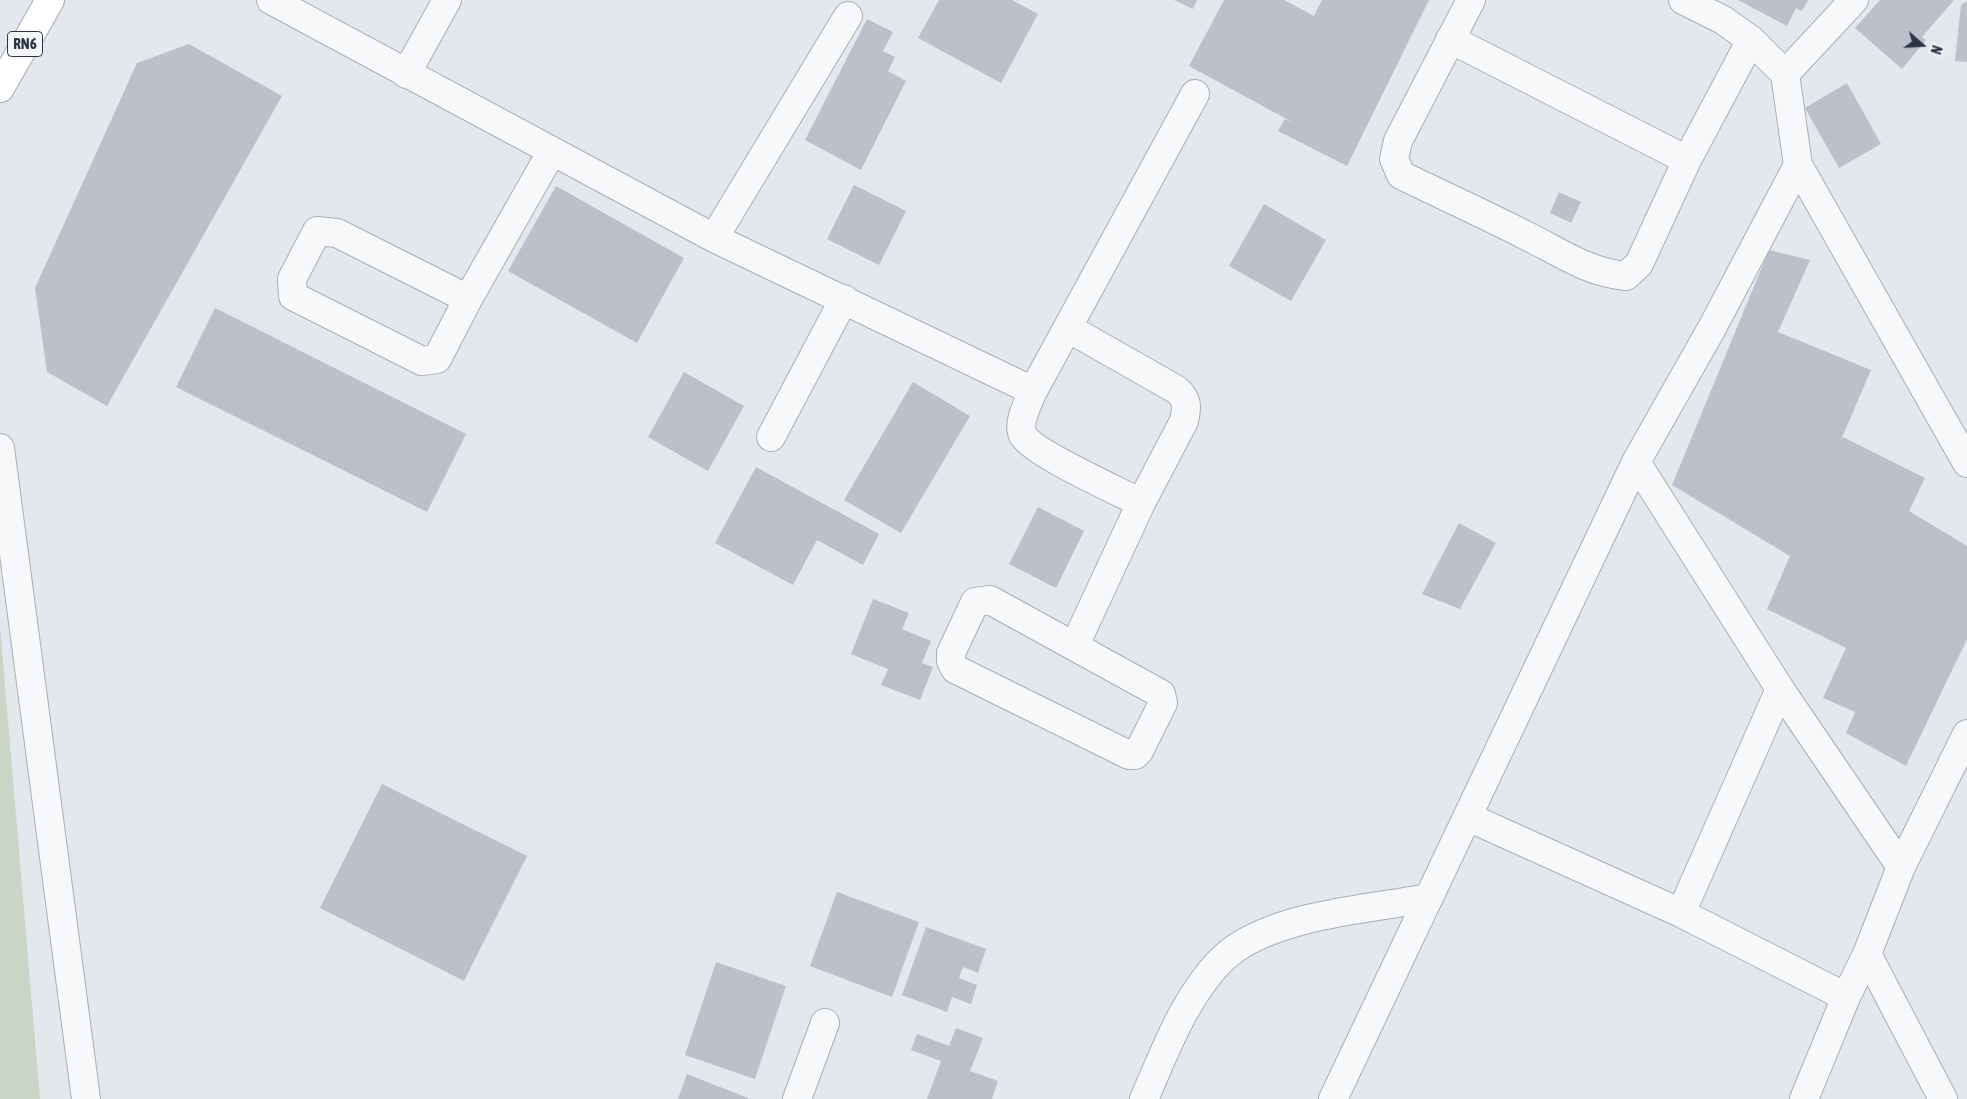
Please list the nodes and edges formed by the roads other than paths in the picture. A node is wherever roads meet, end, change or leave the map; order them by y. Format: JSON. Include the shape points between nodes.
{"nodes":[{"id":1,"x":50,"y":0,"type":"edge"},
{"id":2,"x":271,"y":0,"type":"edge"},
{"id":3,"x":448,"y":0,"type":"edge"},
{"id":4,"x":1471,"y":0,"type":"edge"},
{"id":5,"x":1683,"y":0,"type":"edge"},
{"id":6,"x":1854,"y":0,"type":"edge"},
{"id":7,"x":848,"y":16,"type":"dead end"},
{"id":8,"x":1450,"y":39,"type":"junction"},
{"id":9,"x":1750,"y":40,"type":"junction"},
{"id":10,"x":406,"y":74,"type":"junction"},
{"id":11,"x":1785,"y":74,"type":"junction"},
{"id":12,"x":0,"y":88,"type":"edge"},
{"id":13,"x":1195,"y":94,"type":"dead end"},
{"id":14,"x":552,"y":151,"type":"junction"},
{"id":15,"x":1687,"y":160,"type":"junction"},
{"id":16,"x":1798,"y":165,"type":"junction"},
{"id":17,"x":714,"y":238,"type":"junction"},
{"id":18,"x":468,"y":299,"type":"junction"},
{"id":19,"x":844,"y":299,"type":"junction"},
{"id":20,"x":1068,"y":328,"type":"junction"},
{"id":21,"x":1033,"y":391,"type":"junction"},
{"id":22,"x":771,"y":437,"type":"dead end"},
{"id":23,"x":0,"y":448,"type":"edge"},
{"id":24,"x":1636,"y":462,"type":"junction"},
{"id":25,"x":1967,"y":463,"type":"edge"},
{"id":26,"x":1141,"y":503,"type":"junction"},
{"id":27,"x":1075,"y":645,"type":"junction"},
{"id":28,"x":1780,"y":689,"type":"junction"},
{"id":29,"x":1967,"y":734,"type":"edge"},
{"id":30,"x":1468,"y":817,"type":"junction"},
{"id":31,"x":1901,"y":867,"type":"junction"},
{"id":32,"x":1429,"y":898,"type":"junction"},
{"id":33,"x":1680,"y":913,"type":"junction"},
{"id":34,"x":1867,"y":954,"type":"junction"},
{"id":35,"x":1846,"y":997,"type":"junction"},
{"id":36,"x":825,"y":1023,"type":"dead end"},
{"id":37,"x":86,"y":1099,"type":"edge"},
{"id":38,"x":797,"y":1099,"type":"edge"},
{"id":39,"x":1144,"y":1099,"type":"edge"},
{"id":40,"x":1333,"y":1099,"type":"edge"},
{"id":41,"x":1804,"y":1099,"type":"edge"},
{"id":42,"x":1944,"y":1099,"type":"edge"}],
"edges":[{"from":1,"to":12,"type":"main road","number":"RN6"},
{"from":2,"to":10,"type":"street"},
{"from":3,"to":10,"type":"street"},
{"from":4,"to":8,"type":"street"},
{"from":5,"to":9,"type":"street","via":[[1723,20]]},
{"from":6,"to":11,"type":"street"},
{"from":7,"to":17,"type":"street"},
{"from":8,"to":15,"type":"street"},
{"from":8,"to":15,"type":"street","via":[[1398,141],[1394,159],[1401,175],[1586,267],[1626,276],[1639,264]]},
{"from":9,"to":11,"type":"street"},
{"from":9,"to":15,"type":"street"},
{"from":10,"to":14,"type":"street"},
{"from":11,"to":16,"type":"street"},
{"from":13,"to":20,"type":"street"},
{"from":14,"to":17,"type":"street"},
{"from":14,"to":18,"type":"street"},
{"from":16,"to":24,"type":"street","via":[[1712,328]]},
{"from":16,"to":25,"type":"street"},
{"from":17,"to":19,"type":"street"},
{"from":18,"to":18,"type":"street","via":[[338,233],[327,231],[317,231],[291,286],[293,296],[422,362],[437,359]]},
{"from":19,"to":21,"type":"street"},
{"from":19,"to":22,"type":"street"},
{"from":20,"to":21,"type":"street"},
{"from":20,"to":26,"type":"street","via":[[1177,390],[1185,398],[1184,421]]},
{"from":21,"to":26,"type":"street","via":[[1020,426],[1023,437],[1039,450]]},
{"from":23,"to":37,"type":"street"},
{"from":24,"to":28,"type":"street"},
{"from":24,"to":30,"type":"street"},
{"from":26,"to":27,"type":"street"},
{"from":27,"to":27,"type":"street","via":[[1161,694],[1163,703],[1135,755],[954,669],[951,661],[951,652],[976,602],[981,601],[990,600]]},
{"from":28,"to":31,"type":"street"},
{"from":28,"to":33,"type":"street"},
{"from":29,"to":31,"type":"street"},
{"from":30,"to":32,"type":"street"},
{"from":30,"to":33,"type":"street"},
{"from":31,"to":34,"type":"street"},
{"from":32,"to":39,"type":"street","via":[[1295,922],[1234,949],[1213,970],[1185,1009]]},
{"from":32,"to":40,"type":"street"},
{"from":33,"to":35,"type":"street"},
{"from":34,"to":35,"type":"street"},
{"from":34,"to":42,"type":"street"},
{"from":35,"to":41,"type":"street"},
{"from":36,"to":38,"type":"street"}]}
